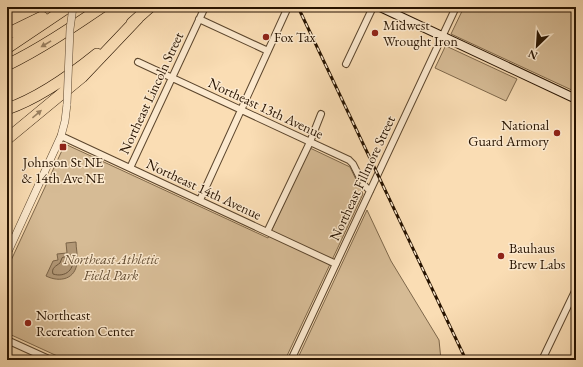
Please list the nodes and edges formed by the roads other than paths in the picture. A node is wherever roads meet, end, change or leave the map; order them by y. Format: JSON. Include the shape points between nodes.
{"nodes":[{"id":1,"x":68,"y":7,"type":"edge"},
{"id":2,"x":73,"y":7,"type":"edge"},
{"id":3,"x":102,"y":7,"type":"edge"},
{"id":4,"x":150,"y":7,"type":"edge"},
{"id":5,"x":205,"y":7,"type":"edge"},
{"id":6,"x":288,"y":7,"type":"edge"},
{"id":7,"x":373,"y":7,"type":"edge"},
{"id":8,"x":380,"y":7,"type":"edge"},
{"id":9,"x":456,"y":7,"type":"edge"},
{"id":10,"x":138,"y":18,"type":"junction"},
{"id":11,"x":199,"y":19,"type":"junction"},
{"id":12,"x":7,"y":34,"type":"edge"},
{"id":13,"x":442,"y":36,"type":"junction"},
{"id":14,"x":7,"y":48,"type":"edge"},
{"id":15,"x":268,"y":51,"type":"junction"},
{"id":16,"x":138,"y":62,"type":"dead end"},
{"id":17,"x":346,"y":64,"type":"dead end"},
{"id":18,"x":7,"y":65,"type":"edge"},
{"id":19,"x":172,"y":78,"type":"junction"},
{"id":20,"x":576,"y":99,"type":"edge"},
{"id":21,"x":9,"y":108,"type":"edge"},
{"id":22,"x":240,"y":110,"type":"junction"},
{"id":23,"x":321,"y":114,"type":"dead end"},
{"id":24,"x":61,"y":136,"type":"junction"},
{"id":25,"x":7,"y":139,"type":"edge"},
{"id":26,"x":310,"y":142,"type":"junction"},
{"id":27,"x":130,"y":168,"type":"junction"},
{"id":28,"x":370,"y":191,"type":"junction"},
{"id":29,"x":200,"y":200,"type":"junction"},
{"id":30,"x":267,"y":232,"type":"junction"},
{"id":31,"x":7,"y":254,"type":"edge"},
{"id":32,"x":336,"y":264,"type":"junction"},
{"id":33,"x":576,"y":289,"type":"edge"},
{"id":34,"x":7,"y":340,"type":"edge"},
{"id":35,"x":43,"y":358,"type":"edge"},
{"id":36,"x":51,"y":360,"type":"edge"},
{"id":37,"x":292,"y":360,"type":"edge"},
{"id":38,"x":542,"y":360,"type":"edge"}],
"edges":[{"from":1,"to":12,"type":"highway"},
{"from":1,"to":14,"type":"highway"},
{"from":2,"to":24,"type":"street","bridge":true,"via":[[67,104]]},
{"from":3,"to":18,"type":"highway","one_way":true,"via":[[44,45]]},
{"from":4,"to":10,"type":"highway"},
{"from":5,"to":11,"type":"street","name":"Northeast Lincoln Street"},
{"from":6,"to":15,"type":"street"},
{"from":7,"to":17,"type":"street"},
{"from":8,"to":13,"type":"main road"},
{"from":9,"to":13,"type":"street","name":"Northeast Fillmore Street"},
{"from":10,"to":21,"type":"highway","via":[[64,79]]},
{"from":25,"to":10,"type":"highway","one_way":true,"via":[[82,77]]},
{"from":11,"to":15,"type":"street"},
{"from":11,"to":19,"type":"street","name":"Northeast Lincoln Street"},
{"from":13,"to":20,"type":"main road"},
{"from":13,"to":28,"type":"street","name":"Northeast Fillmore Street"},
{"from":15,"to":22,"type":"street"},
{"from":16,"to":19,"type":"street","name":"Northeast 13th Avenue"},
{"from":19,"to":22,"type":"street","name":"Northeast 13th Avenue"},
{"from":19,"to":27,"type":"street","name":"Northeast Lincoln Street"},
{"from":22,"to":26,"type":"street","name":"Northeast 13th Avenue"},
{"from":22,"to":29,"type":"street"},
{"from":23,"to":26,"type":"street"},
{"from":24,"to":27,"type":"street","name":"Northeast 14th Avenue"},
{"from":24,"to":31,"type":"street"},
{"from":26,"to":28,"type":"street","name":"Northeast 13th Avenue","via":[[352,162],[363,184]]},
{"from":26,"to":30,"type":"street"},
{"from":27,"to":29,"type":"street","name":"Northeast 14th Avenue"},
{"from":28,"to":32,"type":"street","name":"Northeast Fillmore Street"},
{"from":29,"to":30,"type":"street","name":"Northeast 14th Avenue"},
{"from":30,"to":32,"type":"street","name":"Northeast 14th Avenue"},
{"from":32,"to":37,"type":"street","name":"Northeast Fillmore Street"},
{"from":33,"to":38,"type":"street"},
{"from":34,"to":35,"type":"street"},
{"from":35,"to":36,"type":"street"}]}
